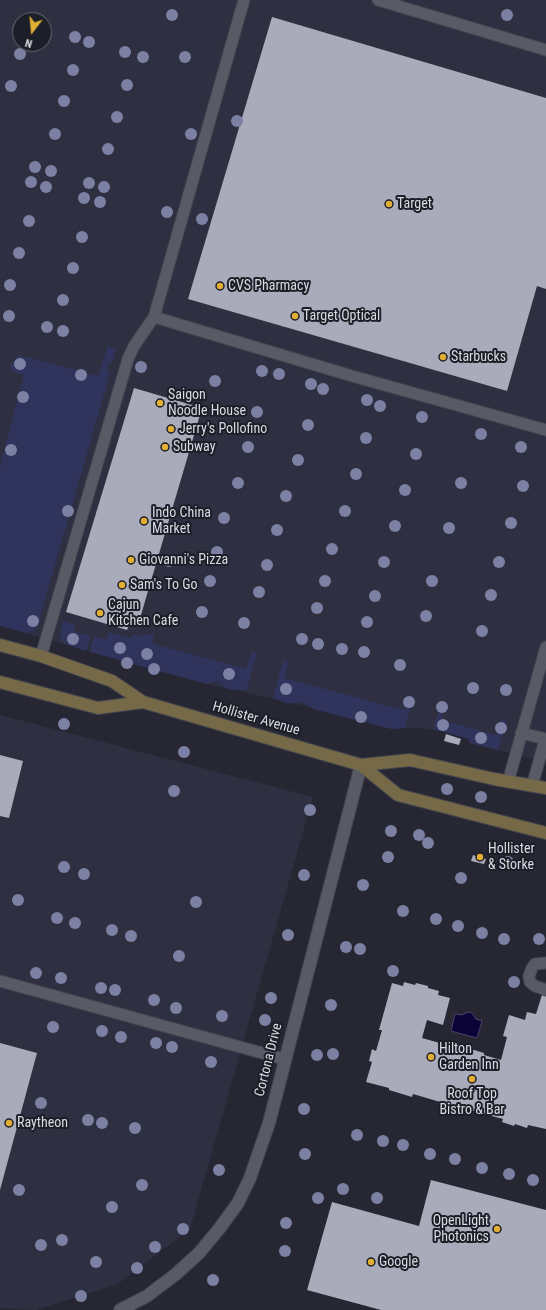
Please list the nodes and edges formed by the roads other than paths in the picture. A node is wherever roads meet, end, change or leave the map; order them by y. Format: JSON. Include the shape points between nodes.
{"nodes":[{"id":1,"x":244,"y":0,"type":"edge"},
{"id":2,"x":378,"y":0,"type":"edge"},
{"id":3,"x":546,"y":50,"type":"edge"},
{"id":4,"x":154,"y":317,"type":"junction"},
{"id":5,"x":546,"y":430,"type":"edge"},
{"id":6,"x":0,"y":645,"type":"edge"},
{"id":7,"x":546,"y":647,"type":"edge"},
{"id":8,"x":41,"y":656,"type":"junction"},
{"id":9,"x":0,"y":682,"type":"edge"},
{"id":10,"x":143,"y":702,"type":"junction"},
{"id":11,"x":521,"y":733,"type":"junction"},
{"id":12,"x":546,"y":739,"type":"edge"},
{"id":13,"x":361,"y":765,"type":"junction"},
{"id":14,"x":508,"y":782,"type":"junction"},
{"id":15,"x":532,"y":786,"type":"junction"},
{"id":16,"x":546,"y":788,"type":"edge"},
{"id":17,"x":546,"y":833,"type":"edge"},
{"id":18,"x":546,"y":964,"type":"edge"},
{"id":19,"x":0,"y":981,"type":"edge"},
{"id":20,"x":546,"y":990,"type":"edge"},
{"id":21,"x":284,"y":1060,"type":"junction"},
{"id":22,"x":120,"y":1310,"type":"edge"}],
"edges":[{"from":1,"to":4,"type":"lane"},
{"from":2,"to":3,"type":"lane"},
{"from":4,"to":5,"type":"lane"},
{"from":4,"to":8,"type":"lane","via":[[128,359]]},
{"from":6,"to":8,"type":"main road","name":"Hollister Avenue"},
{"from":7,"to":11,"type":"lane"},
{"from":8,"to":10,"type":"main road","name":"Hollister Avenue","via":[[112,681]]},
{"from":9,"to":10,"type":"main road","name":"Hollister Avenue","via":[[98,708]]},
{"from":10,"to":13,"type":"main road","name":"Hollister Avenue"},
{"from":11,"to":12,"type":"lane"},
{"from":11,"to":14,"type":"lane"},
{"from":12,"to":15,"type":"lane"},
{"from":13,"to":14,"type":"main road","name":"Hollister Avenue","via":[[410,760]]},
{"from":13,"to":17,"type":"main road","name":"Hollister Avenue","via":[[398,795]]},
{"from":13,"to":21,"type":"street","name":"Cortona Drive"},
{"from":14,"to":15,"type":"main road","name":"Hollister Avenue"},
{"from":15,"to":16,"type":"main road","name":"Hollister Avenue"},
{"from":18,"to":20,"type":"lane","via":[[535,964],[529,976],[534,986]]},
{"from":19,"to":21,"type":"lane"},
{"from":21,"to":22,"type":"street","name":"Cortona Drive","via":[[261,1148],[238,1203],[220,1229],[176,1274],[147,1296]]}]}
